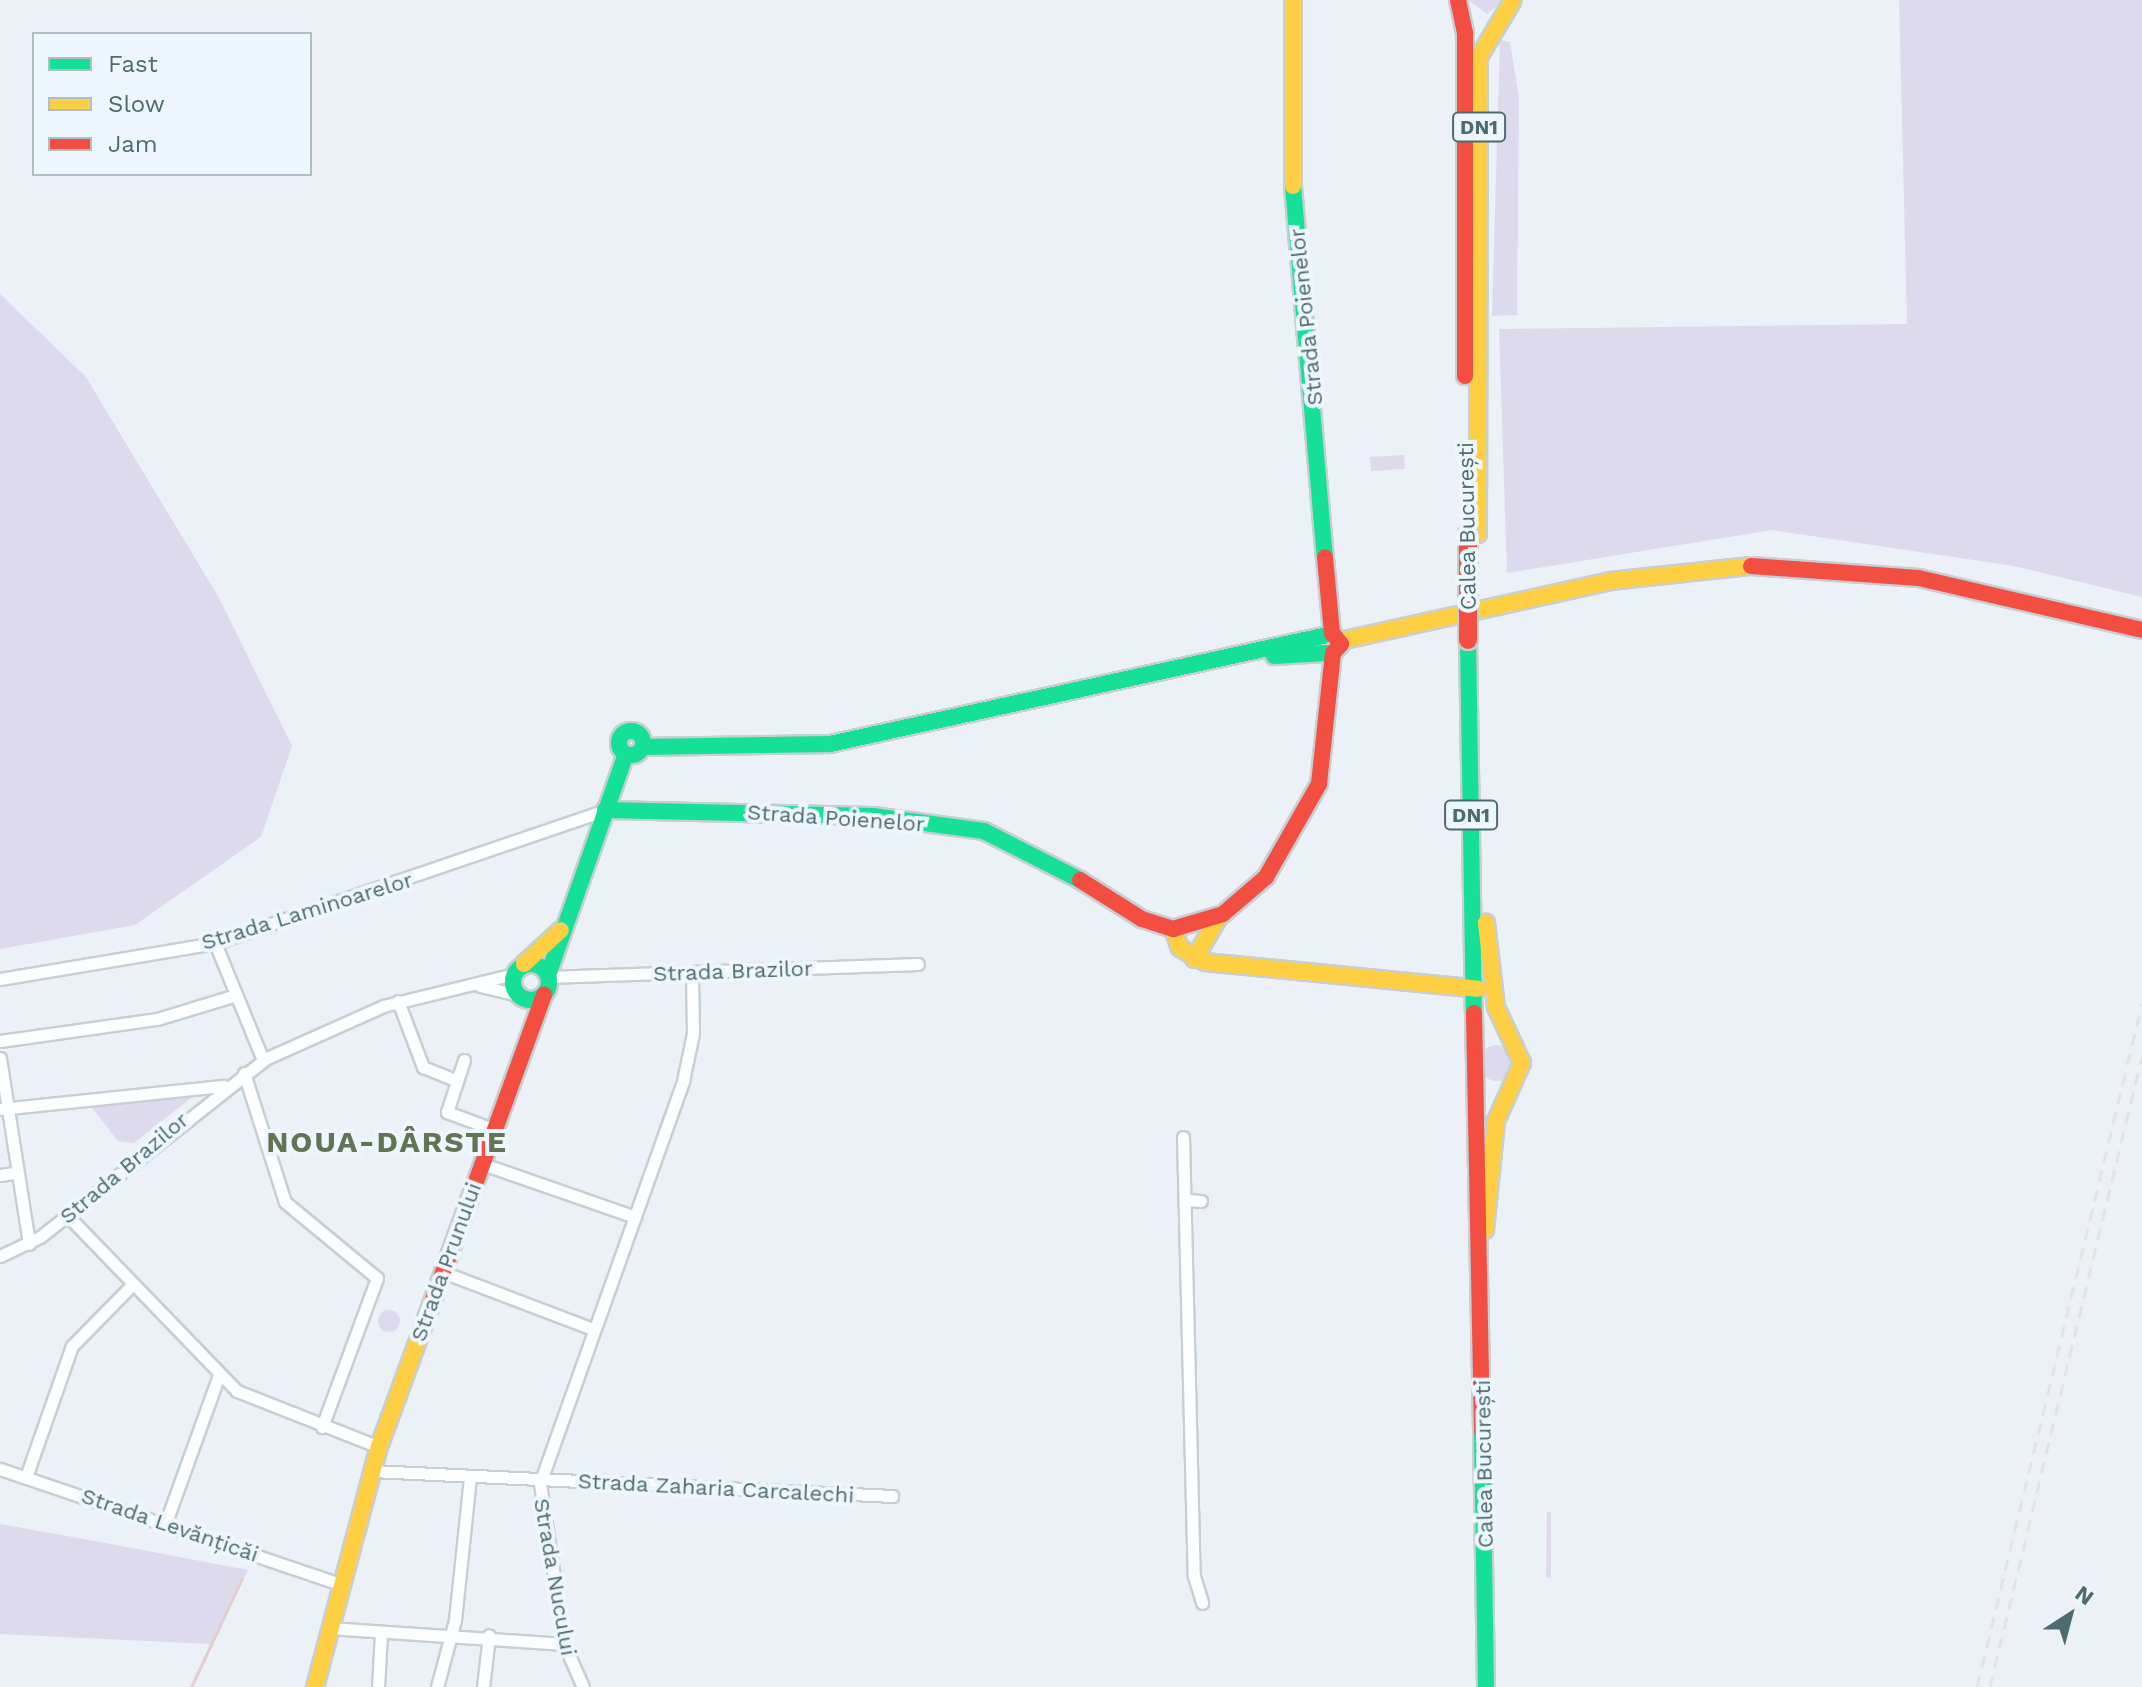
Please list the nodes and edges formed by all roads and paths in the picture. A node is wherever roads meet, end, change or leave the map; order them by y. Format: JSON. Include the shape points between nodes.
{"nodes":[{"id":1,"x":1293,"y":0,"type":"edge"},
{"id":2,"x":1513,"y":0,"type":"edge"},
{"id":3,"x":1459,"y":3,"type":"edge"},
{"id":4,"x":1497,"y":21,"type":"junction"},
{"id":5,"x":1473,"y":534,"type":"junction"},
{"id":6,"x":2142,"y":630,"type":"edge"},
{"id":7,"x":1473,"y":638,"type":"junction"},
{"id":8,"x":1331,"y":643,"type":"junction"},
{"id":9,"x":605,"y":810,"type":"junction"},
{"id":10,"x":1223,"y":914,"type":"junction"},
{"id":11,"x":565,"y":926,"type":"junction"},
{"id":12,"x":1173,"y":929,"type":"junction"},
{"id":13,"x":215,"y":943,"type":"junction"},
{"id":14,"x":1194,"y":959,"type":"junction"},
{"id":15,"x":918,"y":964,"type":"dead end"},
{"id":16,"x":519,"y":969,"type":"junction"},
{"id":17,"x":692,"y":973,"type":"junction"},
{"id":18,"x":0,"y":979,"type":"edge"},
{"id":19,"x":547,"y":982,"type":"junction"},
{"id":20,"x":468,"y":983,"type":"junction"},
{"id":21,"x":1478,"y":989,"type":"junction"},
{"id":22,"x":236,"y":995,"type":"junction"},
{"id":23,"x":520,"y":996,"type":"junction"},
{"id":24,"x":398,"y":1001,"type":"junction"},
{"id":25,"x":0,"y":1041,"type":"edge"},
{"id":26,"x":1514,"y":1044,"type":"junction"},
{"id":27,"x":1478,"y":1047,"type":"junction"},
{"id":28,"x":522,"y":1053,"type":"junction"},
{"id":29,"x":0,"y":1058,"type":"edge"},
{"id":30,"x":263,"y":1060,"type":"junction"},
{"id":31,"x":464,"y":1060,"type":"dead end"},
{"id":32,"x":244,"y":1073,"type":"junction"},
{"id":33,"x":1475,"y":1074,"type":"junction"},
{"id":34,"x":456,"y":1080,"type":"junction"},
{"id":35,"x":1510,"y":1085,"type":"junction"},
{"id":36,"x":224,"y":1086,"type":"junction"},
{"id":37,"x":3,"y":1109,"type":"edge"},
{"id":38,"x":495,"y":1130,"type":"junction"},
{"id":39,"x":1183,"y":1137,"type":"dead end"},
{"id":40,"x":483,"y":1164,"type":"junction"},
{"id":41,"x":14,"y":1173,"type":"junction"},
{"id":42,"x":0,"y":1175,"type":"edge"},
{"id":43,"x":1188,"y":1200,"type":"junction"},
{"id":44,"x":1201,"y":1201,"type":"dead end"},
{"id":45,"x":67,"y":1215,"type":"junction"},
{"id":46,"x":635,"y":1217,"type":"junction"},
{"id":47,"x":1482,"y":1241,"type":"junction"},
{"id":48,"x":29,"y":1244,"type":"junction"},
{"id":49,"x":0,"y":1256,"type":"edge"},
{"id":50,"x":443,"y":1272,"type":"junction"},
{"id":51,"x":132,"y":1285,"type":"junction"},
{"id":52,"x":593,"y":1329,"type":"junction"},
{"id":53,"x":219,"y":1375,"type":"junction"},
{"id":54,"x":322,"y":1427,"type":"junction"},
{"id":55,"x":379,"y":1447,"type":"junction"},
{"id":56,"x":0,"y":1469,"type":"edge"},
{"id":57,"x":372,"y":1471,"type":"junction"},
{"id":58,"x":26,"y":1477,"type":"junction"},
{"id":59,"x":470,"y":1478,"type":"junction"},
{"id":60,"x":540,"y":1483,"type":"junction"},
{"id":61,"x":892,"y":1496,"type":"dead end"},
{"id":62,"x":1193,"y":1503,"type":"junction"},
{"id":63,"x":1204,"y":1510,"type":"dead end"},
{"id":64,"x":166,"y":1522,"type":"junction"},
{"id":65,"x":339,"y":1584,"type":"junction"},
{"id":66,"x":1202,"y":1603,"type":"dead end"},
{"id":67,"x":329,"y":1628,"type":"junction"},
{"id":68,"x":381,"y":1633,"type":"junction"},
{"id":69,"x":451,"y":1634,"type":"junction"},
{"id":70,"x":489,"y":1635,"type":"junction"},
{"id":71,"x":564,"y":1644,"type":"junction"},
{"id":72,"x":315,"y":1687,"type":"edge"},
{"id":73,"x":378,"y":1687,"type":"edge"},
{"id":74,"x":437,"y":1687,"type":"edge"},
{"id":75,"x":483,"y":1687,"type":"edge"},
{"id":76,"x":583,"y":1687,"type":"edge"},
{"id":77,"x":1486,"y":1687,"type":"edge"}],
"edges":[{"from":1,"to":8,"type":"street","name":"Strada Poienelor","via":[[1293,184]]},
{"from":2,"to":4,"type":"street","name":"Calea București","number":"DN1"},
{"from":3,"to":4,"type":"street","name":"Calea București","number":"DN1","via":[[1480,22]]},
{"from":3,"to":5,"type":"street","name":"Calea București","number":"DN1"},
{"from":4,"to":5,"type":"street","name":"Calea București","number":"DN1","via":[[1479,57]]},
{"from":5,"to":7,"type":"street","name":"Calea București","number":"DN1"},
{"from":6,"to":8,"type":"street","via":[[1919,578],[1775,563],[1610,581]]},
{"from":7,"to":21,"type":"street","name":"Calea București","number":"DN1"},
{"from":7,"to":26,"type":"street","name":"Calea București","number":"DN1","via":[[1486,923],[1496,1007]]},
{"from":8,"to":9,"type":"street","name":"Strada Prunului","via":[[830,744],[643,747],[626,754]]},
{"from":8,"to":10,"type":"street","name":"Strada Poienelor","via":[[1327,750],[1308,812],[1266,877]]},
{"from":9,"to":11,"type":"street","name":"Strada Prunului"},
{"from":9,"to":12,"type":"street","name":"Strada Poienelor","via":[[873,816],[984,831],[1019,842],[1142,919]]},
{"from":9,"to":13,"type":"street","name":"Strada Laminoarelor"},
{"from":10,"to":12,"type":"street","name":"Strada Poienelor"},
{"from":10,"to":14,"type":"street"},
{"from":11,"to":16,"type":"street","name":"Strada Prunului"},
{"from":11,"to":19,"type":"street","name":"Strada Prunului"},
{"from":12,"to":14,"type":"street"},
{"from":13,"to":18,"type":"street","name":"Strada Laminoarelor"},
{"from":13,"to":22,"type":"street"},
{"from":14,"to":21,"type":"street"},
{"from":15,"to":17,"type":"street","name":"Strada Brazilor"},
{"from":16,"to":19,"type":"street"},
{"from":16,"to":20,"type":"street","name":"Strada Brazilor"},
{"from":16,"to":23,"type":"street","name":"Strada Prunului"},
{"from":17,"to":19,"type":"street","name":"Strada Brazilor"},
{"from":17,"to":46,"type":"street","name":"Strada Nucului","via":[[690,1054]]},
{"from":19,"to":23,"type":"street"},
{"from":19,"to":28,"type":"street","name":"Strada Prunului"},
{"from":20,"to":23,"type":"street","name":"Strada Brazilor"},
{"from":20,"to":24,"type":"street","name":"Strada Brazilor"},
{"from":21,"to":27,"type":"street","name":"Calea București","number":"DN1"},
{"from":22,"to":25,"type":"street","via":[[157,1019]]},
{"from":22,"to":30,"type":"street"},
{"from":23,"to":28,"type":"street","name":"Strada Prunului"},
{"from":24,"to":30,"type":"street","name":"Strada Brazilor"},
{"from":24,"to":34,"type":"street","via":[[423,1067]]},
{"from":26,"to":27,"type":"street","via":[[1491,1039]]},
{"from":26,"to":35,"type":"street","name":"Calea București","number":"DN1","via":[[1522,1063]]},
{"from":27,"to":33,"type":"street","name":"Calea București","number":"DN1"},
{"from":28,"to":38,"type":"street","name":"Strada Prunului"},
{"from":29,"to":37,"type":"street"},
{"from":30,"to":32,"type":"street","name":"Strada Brazilor"},
{"from":31,"to":34,"type":"street"},
{"from":32,"to":36,"type":"street","name":"Strada Brazilor"},
{"from":32,"to":54,"type":"street","via":[[285,1202],[377,1278]]},
{"from":33,"to":35,"type":"street","via":[[1494,1088]]},
{"from":33,"to":47,"type":"street","name":"Calea București","number":"DN1"},
{"from":34,"to":38,"type":"street","via":[[447,1112]]},
{"from":35,"to":47,"type":"street","name":"Calea București","number":"DN1","via":[[1496,1121]]},
{"from":36,"to":37,"type":"street"},
{"from":36,"to":45,"type":"street","name":"Strada Brazilor"},
{"from":37,"to":41,"type":"street"},
{"from":38,"to":40,"type":"street","name":"Strada Prunului"},
{"from":39,"to":43,"type":"street"},
{"from":40,"to":46,"type":"street"},
{"from":40,"to":50,"type":"street","name":"Strada Prunului"},
{"from":41,"to":42,"type":"street"},
{"from":41,"to":48,"type":"street"},
{"from":43,"to":44,"type":"street"},
{"from":43,"to":62,"type":"street"},
{"from":45,"to":48,"type":"street","name":"Strada Brazilor"},
{"from":45,"to":51,"type":"street"},
{"from":46,"to":52,"type":"street","name":"Strada Nucului"},
{"from":47,"to":77,"type":"street","name":"Calea București","number":"DN1"},
{"from":48,"to":49,"type":"street","name":"Strada Brazilor"},
{"from":50,"to":52,"type":"street"},
{"from":50,"to":55,"type":"street","name":"Strada Prunului"},
{"from":51,"to":53,"type":"street"},
{"from":51,"to":58,"type":"street","via":[[72,1346]]},
{"from":52,"to":60,"type":"street","name":"Strada Nucului"},
{"from":53,"to":54,"type":"street","via":[[245,1397]]},
{"from":53,"to":64,"type":"street"},
{"from":54,"to":55,"type":"street"},
{"from":55,"to":57,"type":"street","name":"Strada Prunului"},
{"from":56,"to":58,"type":"street","name":"Strada Levănțicăi"},
{"from":57,"to":59,"type":"street"},
{"from":57,"to":65,"type":"street","name":"Strada Prunului"},
{"from":58,"to":64,"type":"street","name":"Strada Levănțicăi"},
{"from":59,"to":60,"type":"street"},
{"from":59,"to":69,"type":"street"},
{"from":60,"to":61,"type":"street","name":"Strada Zaharia Carcalechi"},
{"from":60,"to":71,"type":"street","name":"Strada Nucului","via":[[560,1579]]},
{"from":62,"to":63,"type":"street"},
{"from":62,"to":66,"type":"street"},
{"from":64,"to":65,"type":"street","name":"Strada Levănțicăi"},
{"from":65,"to":67,"type":"street","name":"Strada Prunului"},
{"from":67,"to":68,"type":"street"},
{"from":67,"to":72,"type":"street","name":"Strada Prunului"},
{"from":68,"to":69,"type":"street"},
{"from":68,"to":73,"type":"street"},
{"from":69,"to":70,"type":"street"},
{"from":69,"to":74,"type":"street"},
{"from":70,"to":71,"type":"street"},
{"from":70,"to":75,"type":"street"},
{"from":71,"to":76,"type":"street","name":"Strada Nucului"}]}
